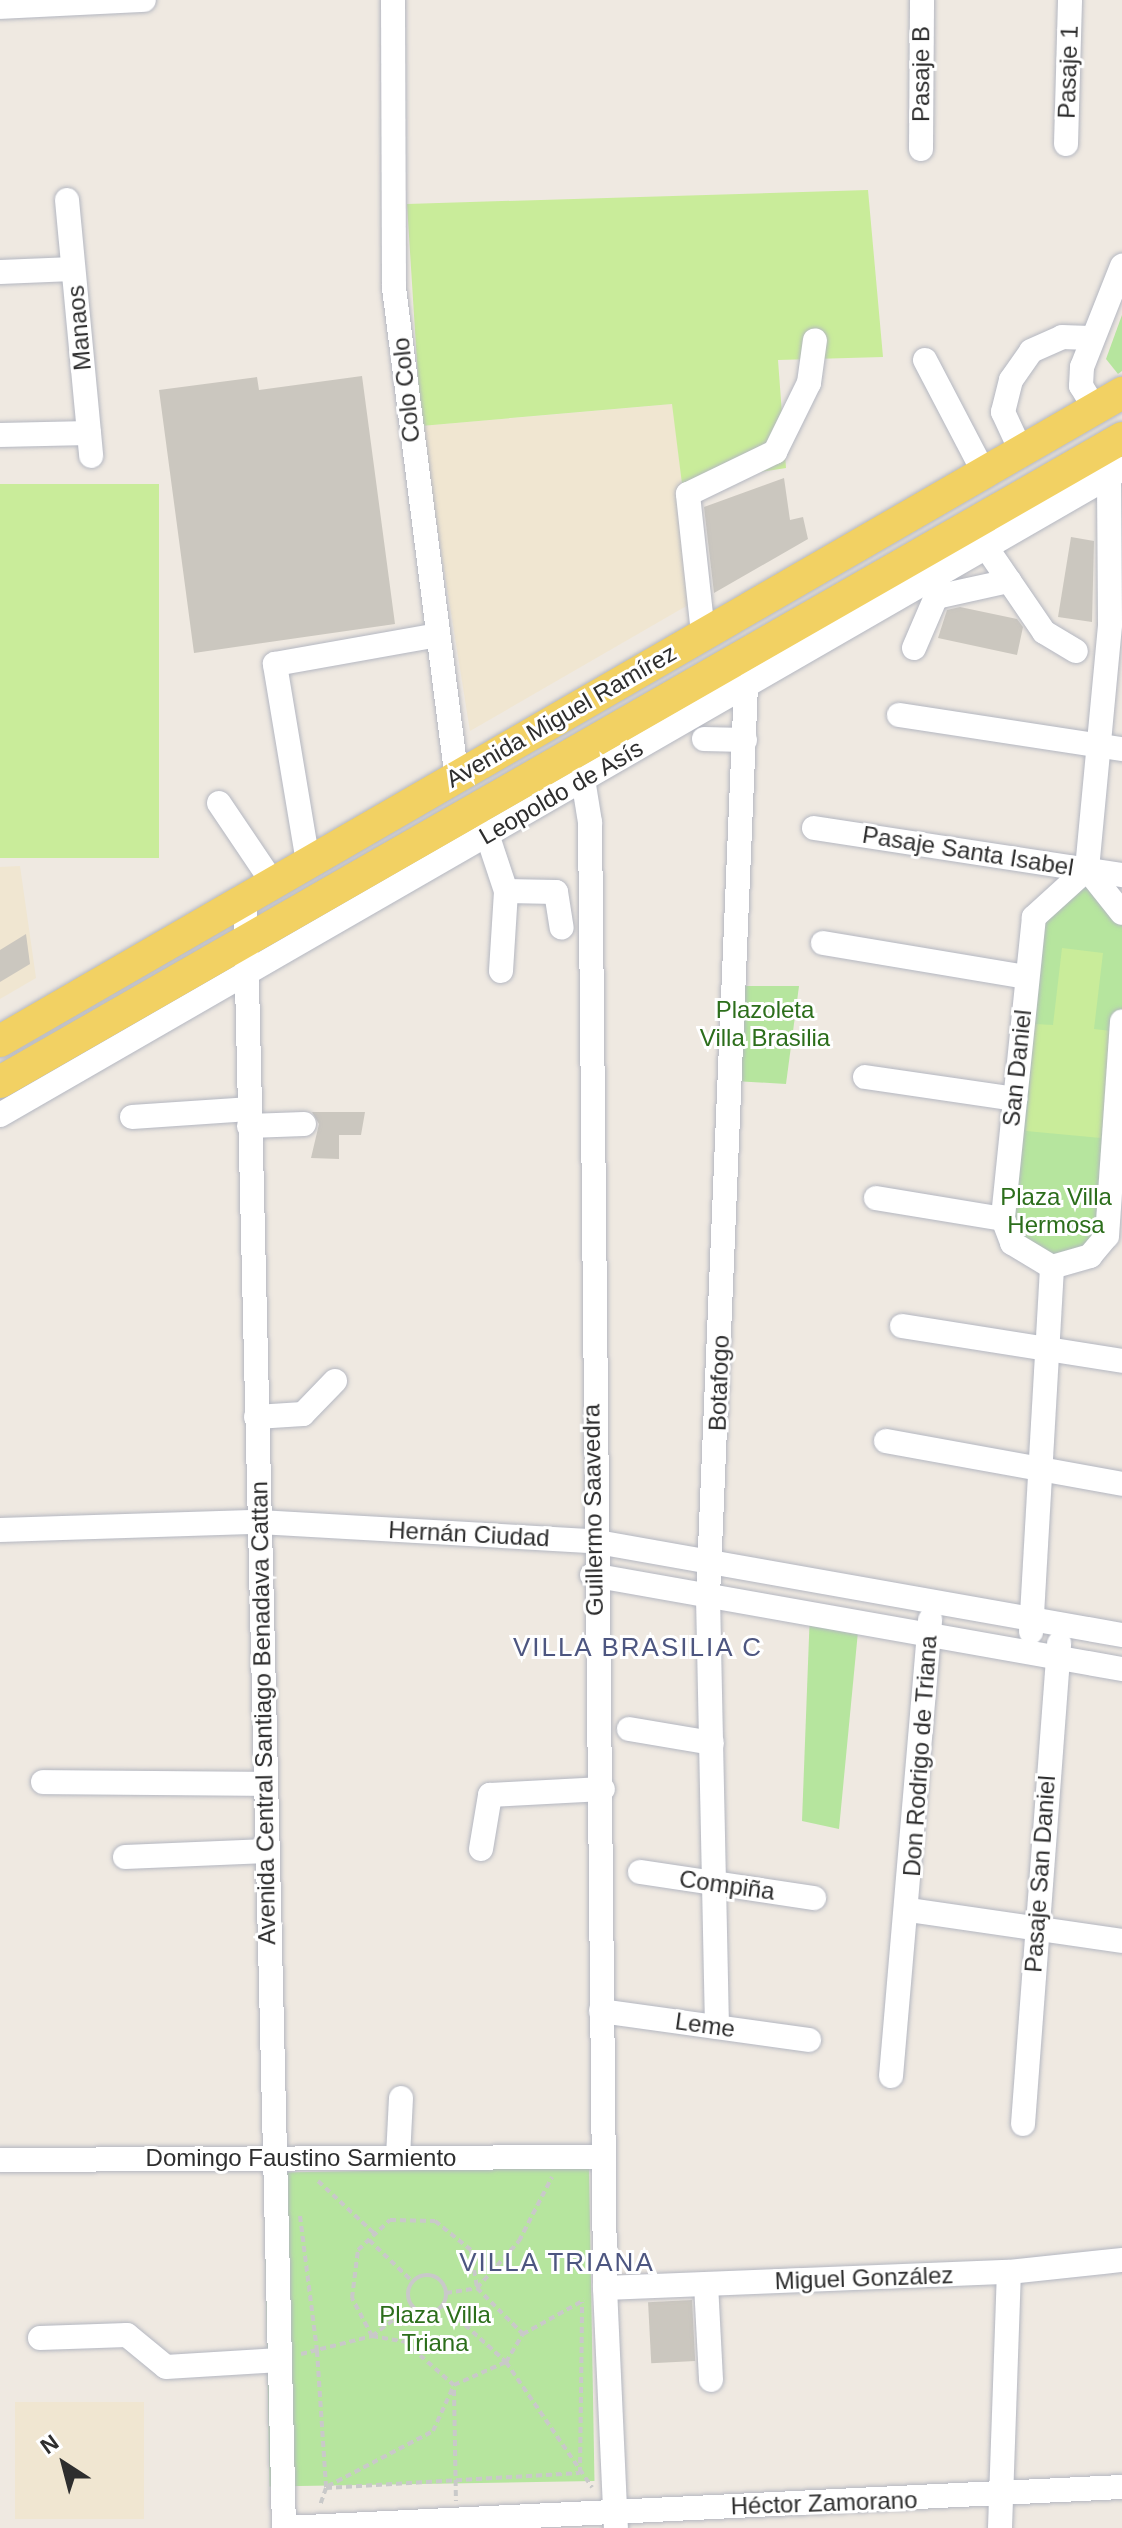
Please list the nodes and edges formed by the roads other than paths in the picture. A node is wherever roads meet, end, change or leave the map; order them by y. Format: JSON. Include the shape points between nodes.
{"nodes":[{"id":1,"x":144,"y":0,"type":"edge"},
{"id":2,"x":393,"y":0,"type":"edge"},
{"id":3,"x":922,"y":0,"type":"edge"},
{"id":4,"x":1070,"y":0,"type":"edge"},
{"id":5,"x":0,"y":7,"type":"edge"},
{"id":6,"x":1066,"y":144,"type":"dead end"},
{"id":7,"x":921,"y":149,"type":"dead end"},
{"id":8,"x":67,"y":200,"type":"dead end"},
{"id":9,"x":1122,"y":266,"type":"edge"},
{"id":10,"x":73,"y":269,"type":"junction"},
{"id":11,"x":0,"y":272,"type":"edge"},
{"id":12,"x":1090,"y":338,"type":"junction"},
{"id":13,"x":815,"y":340,"type":"dead end"},
{"id":14,"x":925,"y":360,"type":"dead end"},
{"id":15,"x":1108,"y":401,"type":"edge"},
{"id":16,"x":0,"y":435,"type":"edge"},
{"id":17,"x":1122,"y":438,"type":"edge"},
{"id":18,"x":1021,"y":451,"type":"junction"},
{"id":19,"x":1116,"y":472,"type":"edge"},
{"id":20,"x":984,"y":473,"type":"junction"},
{"id":21,"x":986,"y":547,"type":"junction"},
{"id":22,"x":1009,"y":581,"type":"junction"},
{"id":23,"x":1116,"y":625,"type":"edge"},
{"id":24,"x":703,"y":633,"type":"junction"},
{"id":25,"x":437,"y":635,"type":"junction"},
{"id":26,"x":914,"y":648,"type":"dead end"},
{"id":27,"x":1076,"y":651,"type":"dead end"},
{"id":28,"x":746,"y":686,"type":"junction"},
{"id":29,"x":899,"y":715,"type":"dead end"},
{"id":30,"x":704,"y":739,"type":"dead end"},
{"id":31,"x":745,"y":740,"type":"junction"},
{"id":32,"x":1111,"y":747,"type":"edge"},
{"id":33,"x":457,"y":777,"type":"junction"},
{"id":34,"x":583,"y":779,"type":"junction"},
{"id":35,"x":219,"y":803,"type":"dead end"},
{"id":36,"x":814,"y":828,"type":"dead end"},
{"id":37,"x":487,"y":834,"type":"junction"},
{"id":38,"x":308,"y":862,"type":"junction"},
{"id":39,"x":1087,"y":869,"type":"junction"},
{"id":40,"x":364,"y":874,"type":"junction"},
{"id":41,"x":1122,"y":875,"type":"edge"},
{"id":42,"x":273,"y":883,"type":"junction"},
{"id":43,"x":506,"y":891,"type":"junction"},
{"id":44,"x":245,"y":899,"type":"junction"},
{"id":45,"x":1122,"y":913,"type":"edge"},
{"id":46,"x":562,"y":928,"type":"dead end"},
{"id":47,"x":248,"y":941,"type":"junction"},
{"id":48,"x":823,"y":943,"type":"dead end"},
{"id":49,"x":501,"y":971,"type":"dead end"},
{"id":50,"x":245,"y":976,"type":"junction"},
{"id":51,"x":1026,"y":977,"type":"junction"},
{"id":52,"x":1122,"y":1022,"type":"edge"},
{"id":53,"x":0,"y":1041,"type":"edge"},
{"id":54,"x":865,"y":1077,"type":"dead end"},
{"id":55,"x":0,"y":1082,"type":"edge"},
{"id":56,"x":1015,"y":1099,"type":"junction"},
{"id":57,"x":0,"y":1115,"type":"edge"},
{"id":58,"x":1118,"y":1116,"type":"edge"},
{"id":59,"x":132,"y":1117,"type":"dead end"},
{"id":60,"x":249,"y":1118,"type":"junction"},
{"id":61,"x":304,"y":1124,"type":"dead end"},
{"id":62,"x":876,"y":1198,"type":"dead end"},
{"id":63,"x":1003,"y":1219,"type":"junction"},
{"id":64,"x":1114,"y":1238,"type":"edge"},
{"id":65,"x":1052,"y":1267,"type":"junction"},
{"id":66,"x":902,"y":1326,"type":"dead end"},
{"id":67,"x":1046,"y":1350,"type":"junction"},
{"id":68,"x":1122,"y":1361,"type":"edge"},
{"id":69,"x":335,"y":1381,"type":"dead end"},
{"id":70,"x":256,"y":1417,"type":"junction"},
{"id":71,"x":886,"y":1441,"type":"dead end"},
{"id":72,"x":1039,"y":1468,"type":"junction"},
{"id":73,"x":1122,"y":1484,"type":"edge"},
{"id":74,"x":259,"y":1522,"type":"junction"},
{"id":75,"x":0,"y":1530,"type":"edge"},
{"id":76,"x":592,"y":1541,"type":"junction"},
{"id":77,"x":712,"y":1563,"type":"junction"},
{"id":78,"x":592,"y":1575,"type":"junction"},
{"id":79,"x":708,"y":1596,"type":"junction"},
{"id":80,"x":933,"y":1602,"type":"junction"},
{"id":81,"x":1033,"y":1619,"type":"junction"},
{"id":82,"x":1062,"y":1625,"type":"junction"},
{"id":83,"x":928,"y":1635,"type":"junction"},
{"id":84,"x":1122,"y":1635,"type":"edge"},
{"id":85,"x":1028,"y":1653,"type":"junction"},
{"id":86,"x":1057,"y":1658,"type":"junction"},
{"id":87,"x":1122,"y":1669,"type":"edge"},
{"id":88,"x":629,"y":1729,"type":"dead end"},
{"id":89,"x":712,"y":1743,"type":"junction"},
{"id":90,"x":43,"y":1782,"type":"dead end"},
{"id":91,"x":265,"y":1784,"type":"junction"},
{"id":92,"x":603,"y":1789,"type":"junction"},
{"id":93,"x":481,"y":1849,"type":"dead end"},
{"id":94,"x":267,"y":1851,"type":"junction"},
{"id":95,"x":125,"y":1857,"type":"dead end"},
{"id":96,"x":640,"y":1872,"type":"dead end"},
{"id":97,"x":715,"y":1883,"type":"junction"},
{"id":98,"x":814,"y":1898,"type":"dead end"},
{"id":99,"x":910,"y":1910,"type":"junction"},
{"id":100,"x":1036,"y":1928,"type":"junction"},
{"id":101,"x":1122,"y":1941,"type":"edge"},
{"id":102,"x":601,"y":2011,"type":"junction"},
{"id":103,"x":717,"y":2027,"type":"junction"},
{"id":104,"x":809,"y":2040,"type":"dead end"},
{"id":105,"x":891,"y":2076,"type":"dead end"},
{"id":106,"x":401,"y":2098,"type":"dead end"},
{"id":107,"x":1023,"y":2124,"type":"dead end"},
{"id":108,"x":284,"y":2157,"type":"junction"},
{"id":109,"x":398,"y":2157,"type":"junction"},
{"id":110,"x":592,"y":2157,"type":"junction"},
{"id":111,"x":0,"y":2160,"type":"edge"},
{"id":112,"x":1122,"y":2260,"type":"edge"},
{"id":113,"x":1009,"y":2272,"type":"junction"},
{"id":114,"x":706,"y":2284,"type":"junction"},
{"id":115,"x":593,"y":2287,"type":"junction"},
{"id":116,"x":40,"y":2338,"type":"dead end"},
{"id":117,"x":280,"y":2360,"type":"junction"},
{"id":118,"x":711,"y":2380,"type":"dead end"},
{"id":119,"x":1122,"y":2487,"type":"edge"},
{"id":120,"x":1000,"y":2495,"type":"junction"},
{"id":121,"x":755,"y":2516,"type":"edge"},
{"id":122,"x":615,"y":2520,"type":"edge"},
{"id":123,"x":285,"y":2528,"type":"edge"},
{"id":124,"x":1000,"y":2528,"type":"edge"}],
"edges":[{"from":1,"to":5,"type":"street"},
{"from":2,"to":25,"type":"street","name":"Colo Colo","via":[[394,288]]},
{"from":3,"to":7,"type":"street","name":"Pasaje B"},
{"from":4,"to":6,"type":"street","name":"Pasaje 1"},
{"from":8,"to":10,"type":"street","name":"Manaos"},
{"from":9,"to":12,"type":"street"},
{"from":10,"to":11,"type":"street"},
{"from":10,"to":16,"type":"street","name":"Manaos","via":[[90,444]]},
{"from":12,"to":15,"type":"street","via":[[1080,378]]},
{"from":12,"to":18,"type":"street","via":[[1062,337],[1031,351],[1011,380],[1003,412]]},
{"from":13,"to":24,"type":"street","via":[[809,383],[775,452],[688,494]]},
{"from":14,"to":20,"type":"street"},
{"from":15,"to":18,"type":"main road","name":"Avenida Miguel Ramírez"},
{"from":17,"to":40,"type":"main road","name":"Avenida Miguel Ramírez"},
{"from":18,"to":20,"type":"main road","name":"Avenida Miguel Ramírez"},
{"from":19,"to":21,"type":"street","name":"Leopoldo de Asís"},
{"from":19,"to":23,"type":"street"},
{"from":20,"to":24,"type":"main road","name":"Avenida Miguel Ramírez"},
{"from":21,"to":22,"type":"street"},
{"from":21,"to":28,"type":"street","name":"Leopoldo de Asís"},
{"from":22,"to":26,"type":"street","via":[[936,597]]},
{"from":22,"to":27,"type":"street","via":[[1051,640]]},
{"from":23,"to":32,"type":"street"},
{"from":24,"to":33,"type":"main road","name":"Avenida Miguel Ramírez"},
{"from":25,"to":33,"type":"street","name":"Colo Colo"},
{"from":25,"to":38,"type":"street","via":[[275,664]]},
{"from":28,"to":31,"type":"street","name":"Botafogo"},
{"from":28,"to":34,"type":"street","name":"Leopoldo de Asís"},
{"from":29,"to":32,"type":"street"},
{"from":30,"to":31,"type":"street"},
{"from":31,"to":77,"type":"street","name":"Botafogo"},
{"from":32,"to":39,"type":"street"},
{"from":33,"to":38,"type":"main road","name":"Avenida Miguel Ramírez"},
{"from":33,"to":40,"type":"main road","via":[[389,837]]},
{"from":34,"to":37,"type":"street","name":"Leopoldo de Asís"},
{"from":34,"to":76,"type":"street","name":"Guillermo Saavedra","via":[[590,822]]},
{"from":35,"to":42,"type":"street"},
{"from":36,"to":39,"type":"street","name":"Pasaje Santa Isabel"},
{"from":37,"to":43,"type":"street"},
{"from":37,"to":50,"type":"street","name":"Leopoldo de Asís"},
{"from":38,"to":42,"type":"main road","name":"Avenida Miguel Ramírez"},
{"from":39,"to":41,"type":"street","name":"Pasaje Santa Isabel"},
{"from":39,"to":45,"type":"street"},
{"from":39,"to":51,"type":"street","name":"San Daniel","via":[[1034,917]]},
{"from":40,"to":47,"type":"main road","name":"Avenida Miguel Ramírez"},
{"from":42,"to":44,"type":"main road","name":"Avenida Miguel Ramírez"},
{"from":43,"to":46,"type":"street","via":[[556,892]]},
{"from":43,"to":49,"type":"street"},
{"from":44,"to":47,"type":"street","name":"Avenida Central Santiago Benadava Cattan"},
{"from":44,"to":53,"type":"main road","name":"Avenida Miguel Ramírez"},
{"from":47,"to":50,"type":"street","name":"Avenida Central Santiago Benadava Cattan"},
{"from":47,"to":55,"type":"main road","name":"Avenida Miguel Ramírez"},
{"from":48,"to":51,"type":"street"},
{"from":50,"to":57,"type":"street","name":"Leopoldo de Asís"},
{"from":50,"to":60,"type":"street","name":"Avenida Central Santiago Benadava Cattan"},
{"from":51,"to":56,"type":"street","name":"San Daniel"},
{"from":52,"to":58,"type":"street"},
{"from":54,"to":56,"type":"street"},
{"from":56,"to":63,"type":"street","name":"San Daniel"},
{"from":58,"to":64,"type":"street"},
{"from":59,"to":60,"type":"street"},
{"from":60,"to":61,"type":"street"},
{"from":60,"to":70,"type":"street","name":"Avenida Central Santiago Benadava Cattan"},
{"from":62,"to":63,"type":"street"},
{"from":63,"to":65,"type":"street","via":[[1012,1243]]},
{"from":64,"to":65,"type":"street","via":[[1090,1256]]},
{"from":65,"to":67,"type":"street"},
{"from":66,"to":67,"type":"street"},
{"from":67,"to":68,"type":"street"},
{"from":67,"to":72,"type":"street"},
{"from":69,"to":70,"type":"street","via":[[303,1414]]},
{"from":70,"to":74,"type":"street","name":"Avenida Central Santiago Benadava Cattan"},
{"from":71,"to":72,"type":"street"},
{"from":72,"to":73,"type":"street"},
{"from":72,"to":81,"type":"street"},
{"from":74,"to":75,"type":"street","name":"Hernán Ciudad"},
{"from":74,"to":76,"type":"street","name":"Hernán Ciudad"},
{"from":74,"to":91,"type":"street","name":"Avenida Central Santiago Benadava Cattan"},
{"from":76,"to":77,"type":"street","name":"Hernán Ciudad"},
{"from":76,"to":78,"type":"street","name":"Guillermo Saavedra"},
{"from":77,"to":79,"type":"street","name":"Botafogo"},
{"from":77,"to":80,"type":"street","name":"Hernán Ciudad"},
{"from":78,"to":79,"type":"street"},
{"from":78,"to":92,"type":"street","name":"Guillermo Saavedra"},
{"from":79,"to":83,"type":"street"},
{"from":79,"to":89,"type":"street","name":"Botafogo"},
{"from":80,"to":81,"type":"street","name":"Hernán Ciudad"},
{"from":80,"to":83,"type":"street","name":"Don Rodrigo de Triana"},
{"from":81,"to":82,"type":"street","name":"Hernán Ciudad"},
{"from":81,"to":85,"type":"street"},
{"from":82,"to":84,"type":"street","name":"Hernán Ciudad"},
{"from":82,"to":86,"type":"street","name":"Pasaje San Daniel"},
{"from":83,"to":85,"type":"street"},
{"from":83,"to":99,"type":"street","name":"Don Rodrigo de Triana"},
{"from":85,"to":86,"type":"street"},
{"from":86,"to":87,"type":"street"},
{"from":86,"to":100,"type":"street","name":"Pasaje San Daniel"},
{"from":88,"to":89,"type":"street"},
{"from":89,"to":97,"type":"street","name":"Botafogo"},
{"from":90,"to":91,"type":"street"},
{"from":91,"to":94,"type":"street","name":"Avenida Central Santiago Benadava Cattan"},
{"from":92,"to":93,"type":"street","via":[[490,1795]]},
{"from":92,"to":102,"type":"street","name":"Guillermo Saavedra"},
{"from":94,"to":95,"type":"street"},
{"from":94,"to":108,"type":"street","name":"Avenida Central Santiago Benadava Cattan"},
{"from":96,"to":97,"type":"street","name":"Compiña"},
{"from":97,"to":98,"type":"street","name":"Compiña"},
{"from":97,"to":103,"type":"street","name":"Botafogo"},
{"from":99,"to":100,"type":"street","name":"Don Rodrigo de Triana"},
{"from":99,"to":105,"type":"street","name":"Don Rodrigo de Triana"},
{"from":100,"to":101,"type":"street","name":"Don Rodrigo de Triana"},
{"from":100,"to":107,"type":"street","name":"Pasaje San Daniel"},
{"from":102,"to":103,"type":"street","name":"Leme"},
{"from":102,"to":110,"type":"street","name":"Guillermo Saavedra"},
{"from":103,"to":104,"type":"street","name":"Leme"},
{"from":106,"to":109,"type":"street"},
{"from":108,"to":109,"type":"street","name":"Domingo Faustino Sarmiento"},
{"from":108,"to":111,"type":"street","name":"Domingo Faustino Sarmiento"},
{"from":108,"to":117,"type":"street","name":"Avenida Central Santiago Benadava Cattan"},
{"from":109,"to":110,"type":"street","name":"Domingo Faustino Sarmiento"},
{"from":110,"to":115,"type":"street","name":"Guillermo Saavedra"},
{"from":112,"to":113,"type":"street","name":"Miguel González"},
{"from":113,"to":114,"type":"street","name":"Miguel González"},
{"from":113,"to":120,"type":"street"},
{"from":114,"to":115,"type":"street","name":"Miguel González"},
{"from":114,"to":118,"type":"street"},
{"from":115,"to":122,"type":"street","name":"Guillermo Saavedra"},
{"from":116,"to":117,"type":"street","via":[[127,2335],[166,2367]]},
{"from":117,"to":123,"type":"street","name":"Avenida Central Santiago Benadava Cattan"},
{"from":119,"to":120,"type":"street","name":"Héctor Zamorano"},
{"from":120,"to":121,"type":"street","name":"Héctor Zamorano"},
{"from":120,"to":124,"type":"street"},
{"from":121,"to":122,"type":"street","name":"Héctor Zamorano"},
{"from":122,"to":123,"type":"street","name":"Héctor Zamorano","via":[[456,2519]]}]}
